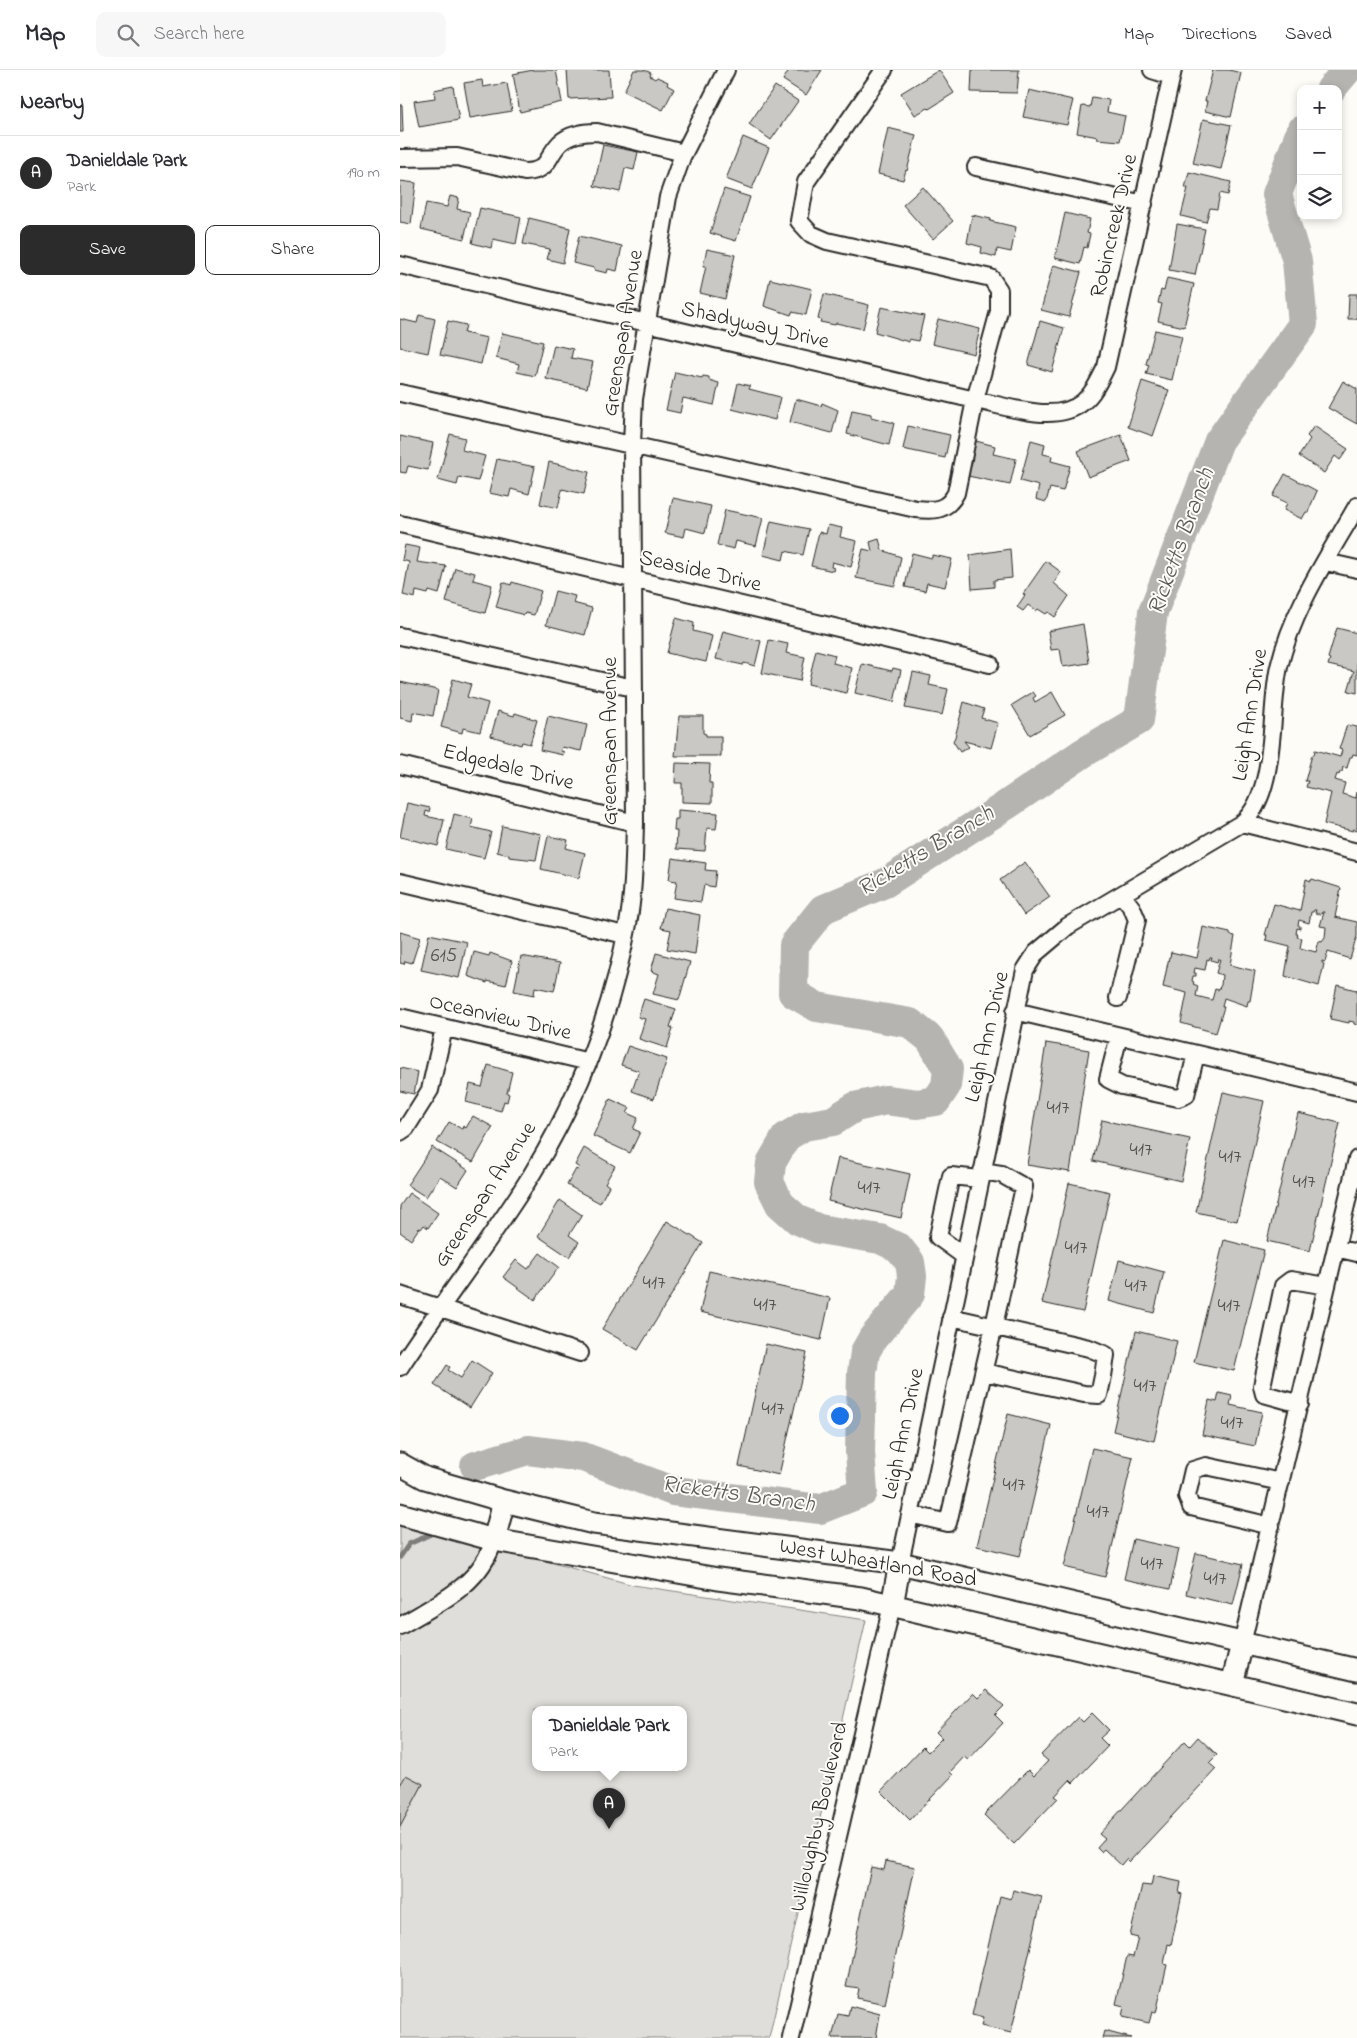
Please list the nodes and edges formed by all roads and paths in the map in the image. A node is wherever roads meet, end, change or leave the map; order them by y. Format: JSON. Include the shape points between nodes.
{"nodes":[{"id":1,"x":726,"y":70,"type":"edge"},
{"id":2,"x":884,"y":70,"type":"edge"},
{"id":3,"x":1152,"y":70,"type":"edge"},
{"id":4,"x":1172,"y":73,"type":"edge"},
{"id":5,"x":684,"y":153,"type":"junction"},
{"id":6,"x":400,"y":158,"type":"edge"},
{"id":7,"x":976,"y":167,"type":"dead end"},
{"id":8,"x":1144,"y":204,"type":"junction"},
{"id":9,"x":400,"y":265,"type":"edge"},
{"id":10,"x":646,"y":324,"type":"junction"},
{"id":11,"x":1094,"y":390,"type":"joint"},
{"id":12,"x":400,"y":392,"type":"edge"},
{"id":13,"x":975,"y":400,"type":"junction"},
{"id":14,"x":632,"y":444,"type":"junction"},
{"id":15,"x":1357,"y":506,"type":"edge"},
{"id":16,"x":400,"y":524,"type":"edge"},
{"id":17,"x":1326,"y":562,"type":"junction"},
{"id":18,"x":1357,"y":568,"type":"edge"},
{"id":19,"x":632,"y":579,"type":"junction"},
{"id":20,"x":400,"y":636,"type":"edge"},
{"id":21,"x":990,"y":664,"type":"dead end"},
{"id":22,"x":633,"y":688,"type":"junction"},
{"id":23,"x":400,"y":765,"type":"edge"},
{"id":24,"x":635,"y":823,"type":"junction"},
{"id":25,"x":1242,"y":823,"type":"junction"},
{"id":26,"x":1357,"y":852,"type":"edge"},
{"id":27,"x":400,"y":882,"type":"edge"},
{"id":28,"x":1122,"y":895,"type":"junction"},
{"id":29,"x":625,"y":935,"type":"junction"},
{"id":30,"x":1118,"y":998,"type":"dead end"},
{"id":31,"x":1014,"y":1012,"type":"junction"},
{"id":32,"x":400,"y":1017,"type":"edge"},
{"id":33,"x":444,"y":1028,"type":"junction"},
{"id":34,"x":1119,"y":1036,"type":"junction"},
{"id":35,"x":1196,"y":1054,"type":"junction"},
{"id":36,"x":589,"y":1062,"type":"junction"},
{"id":37,"x":1357,"y":1092,"type":"edge"},
{"id":38,"x":400,"y":1132,"type":"edge"},
{"id":39,"x":1357,"y":1159,"type":"edge"},
{"id":40,"x":981,"y":1175,"type":"junction"},
{"id":41,"x":1336,"y":1248,"type":"junction"},
{"id":42,"x":1357,"y":1253,"type":"edge"},
{"id":43,"x":964,"y":1256,"type":"junction"},
{"id":44,"x":1327,"y":1286,"type":"junction"},
{"id":45,"x":400,"y":1295,"type":"edge"},
{"id":46,"x":439,"y":1308,"type":"junction"},
{"id":47,"x":951,"y":1317,"type":"junction"},
{"id":48,"x":994,"y":1326,"type":"junction"},
{"id":49,"x":580,"y":1353,"type":"dead end"},
{"id":50,"x":400,"y":1366,"type":"edge"},
{"id":51,"x":984,"y":1372,"type":"junction"},
{"id":52,"x":1300,"y":1404,"type":"junction"},
{"id":53,"x":400,"y":1464,"type":"edge"},
{"id":54,"x":1281,"y":1482,"type":"junction"},
{"id":55,"x":504,"y":1501,"type":"junction"},
{"id":56,"x":400,"y":1514,"type":"edge"},
{"id":57,"x":910,"y":1514,"type":"junction"},
{"id":58,"x":1271,"y":1526,"type":"junction"},
{"id":59,"x":494,"y":1540,"type":"junction"},
{"id":60,"x":900,"y":1563,"type":"junction"},
{"id":61,"x":892,"y":1605,"type":"junction"},
{"id":62,"x":400,"y":1626,"type":"edge"},
{"id":63,"x":1242,"y":1644,"type":"junction"},
{"id":64,"x":1357,"y":1670,"type":"edge"},
{"id":65,"x":1232,"y":1684,"type":"junction"},
{"id":66,"x":1357,"y":1714,"type":"edge"},
{"id":67,"x":791,"y":2038,"type":"edge"}],
"edges":[{"from":1,"to":5,"type":"street","name":"Greenspan Avenue"},
{"from":2,"to":13,"type":"street","via":[[806,182],[799,221],[811,234],[827,241],[991,278],[999,290],[999,311]]},
{"from":3,"to":4,"type":"street"},
{"from":4,"to":8,"type":"street","name":"Robincreek Drive"},
{"from":5,"to":6,"type":"street","via":[[588,132],[573,135],[560,143],[549,160],[534,172],[457,157]]},
{"from":5,"to":10,"type":"street","name":"Greenspan Avenue","via":[[668,197]]},
{"from":7,"to":8,"type":"street"},
{"from":8,"to":11,"type":"street","name":"Robincreek Drive","via":[[1106,366]]},
{"from":9,"to":10,"type":"street","name":"Shadyway Drive"},
{"from":10,"to":13,"type":"street","name":"Shadyway Drive"},
{"from":10,"to":14,"type":"street","name":"Greenspan Avenue","via":[[634,399]]},
{"from":11,"to":13,"type":"street","name":"Shadyway Drive","via":[[1083,403],[1056,414]]},
{"from":12,"to":14,"type":"street"},
{"from":13,"to":14,"type":"street","via":[[956,493],[946,506],[932,510]]},
{"from":14,"to":19,"type":"street","name":"Greenspan Avenue"},
{"from":15,"to":17,"type":"street","name":"Leigh Ann Drive"},
{"from":16,"to":19,"type":"street","name":"Seaside Drive"},
{"from":17,"to":18,"type":"street"},
{"from":17,"to":25,"type":"street","name":"Leigh Ann Drive","via":[[1288,634],[1279,669],[1267,769],[1260,797],[1250,816]]},
{"from":19,"to":21,"type":"street","name":"Seaside Drive"},
{"from":19,"to":22,"type":"street","name":"Greenspan Avenue"},
{"from":20,"to":22,"type":"street"},
{"from":22,"to":24,"type":"street","name":"Greenspan Avenue"},
{"from":23,"to":24,"type":"street","name":"Edgedale Drive"},
{"from":24,"to":29,"type":"street","name":"Greenspan Avenue","via":[[634,879]]},
{"from":25,"to":26,"type":"street"},
{"from":25,"to":28,"type":"street","name":"Leigh Ann Drive"},
{"from":27,"to":29,"type":"street"},
{"from":28,"to":30,"type":"street","via":[[1137,920]]},
{"from":28,"to":31,"type":"street","name":"Leigh Ann Drive","via":[[1068,926],[1036,953],[1025,970]]},
{"from":29,"to":36,"type":"street","name":"Greenspan Avenue"},
{"from":31,"to":34,"type":"street"},
{"from":31,"to":40,"type":"street","name":"Leigh Ann Drive"},
{"from":32,"to":33,"type":"street","name":"Oceanview Drive"},
{"from":33,"to":36,"type":"street","name":"Oceanview Drive"},
{"from":33,"to":38,"type":"street","via":[[430,1090],[406,1128]]},
{"from":34,"to":35,"type":"street"},
{"from":34,"to":35,"type":"street","via":[[1108,1079],[1122,1086],[1178,1098],[1186,1095]]},
{"from":35,"to":37,"type":"street"},
{"from":36,"to":46,"type":"street","name":"Greenspan Avenue","via":[[531,1176]]},
{"from":39,"to":41,"type":"street"},
{"from":40,"to":43,"type":"street","name":"Leigh Ann Drive"},
{"from":40,"to":43,"type":"street","via":[[951,1176],[938,1237]]},
{"from":40,"to":48,"type":"street","via":[[1001,1174],[1024,1187]]},
{"from":41,"to":42,"type":"street"},
{"from":41,"to":44,"type":"street"},
{"from":43,"to":47,"type":"street","name":"Leigh Ann Drive"},
{"from":44,"to":52,"type":"street"},
{"from":44,"to":52,"type":"street","via":[[1291,1280],[1283,1286],[1262,1386],[1264,1394]]},
{"from":45,"to":46,"type":"street"},
{"from":46,"to":49,"type":"street"},
{"from":46,"to":50,"type":"street","name":"Greenspan Avenue"},
{"from":47,"to":48,"type":"street"},
{"from":47,"to":57,"type":"street","name":"Leigh Ann Drive"},
{"from":48,"to":51,"type":"street"},
{"from":48,"to":51,"type":"street","via":[[1089,1348],[1106,1355],[1104,1376],[1099,1395]]},
{"from":51,"to":57,"type":"street","via":[[948,1523]]},
{"from":52,"to":54,"type":"street"},
{"from":53,"to":55,"type":"main road","name":"West Wheatland Road","via":[[425,1478]]},
{"from":54,"to":58,"type":"street"},
{"from":54,"to":58,"type":"street","via":[[1206,1466],[1193,1470],[1187,1496],[1191,1507]]},
{"from":55,"to":59,"type":"main road"},
{"from":55,"to":60,"type":"main road","name":"West Wheatland Road","via":[[594,1523]]},
{"from":56,"to":59,"type":"main road","name":"West Wheatland Road"},
{"from":57,"to":60,"type":"street","name":"Leigh Ann Drive"},
{"from":58,"to":63,"type":"street"},
{"from":59,"to":61,"type":"main road","name":"West Wheatland Road"},
{"from":59,"to":62,"type":"street","via":[[483,1566],[468,1583]]},
{"from":60,"to":61,"type":"main road"},
{"from":60,"to":63,"type":"main road","name":"West Wheatland Road"},
{"from":61,"to":65,"type":"main road","name":"West Wheatland Road"},
{"from":61,"to":67,"type":"street","name":"Willoughby Boulevard"},
{"from":63,"to":64,"type":"main road","name":"West Wheatland Road"},
{"from":63,"to":65,"type":"main road"},
{"from":65,"to":66,"type":"main road","name":"West Wheatland Road"}]}
